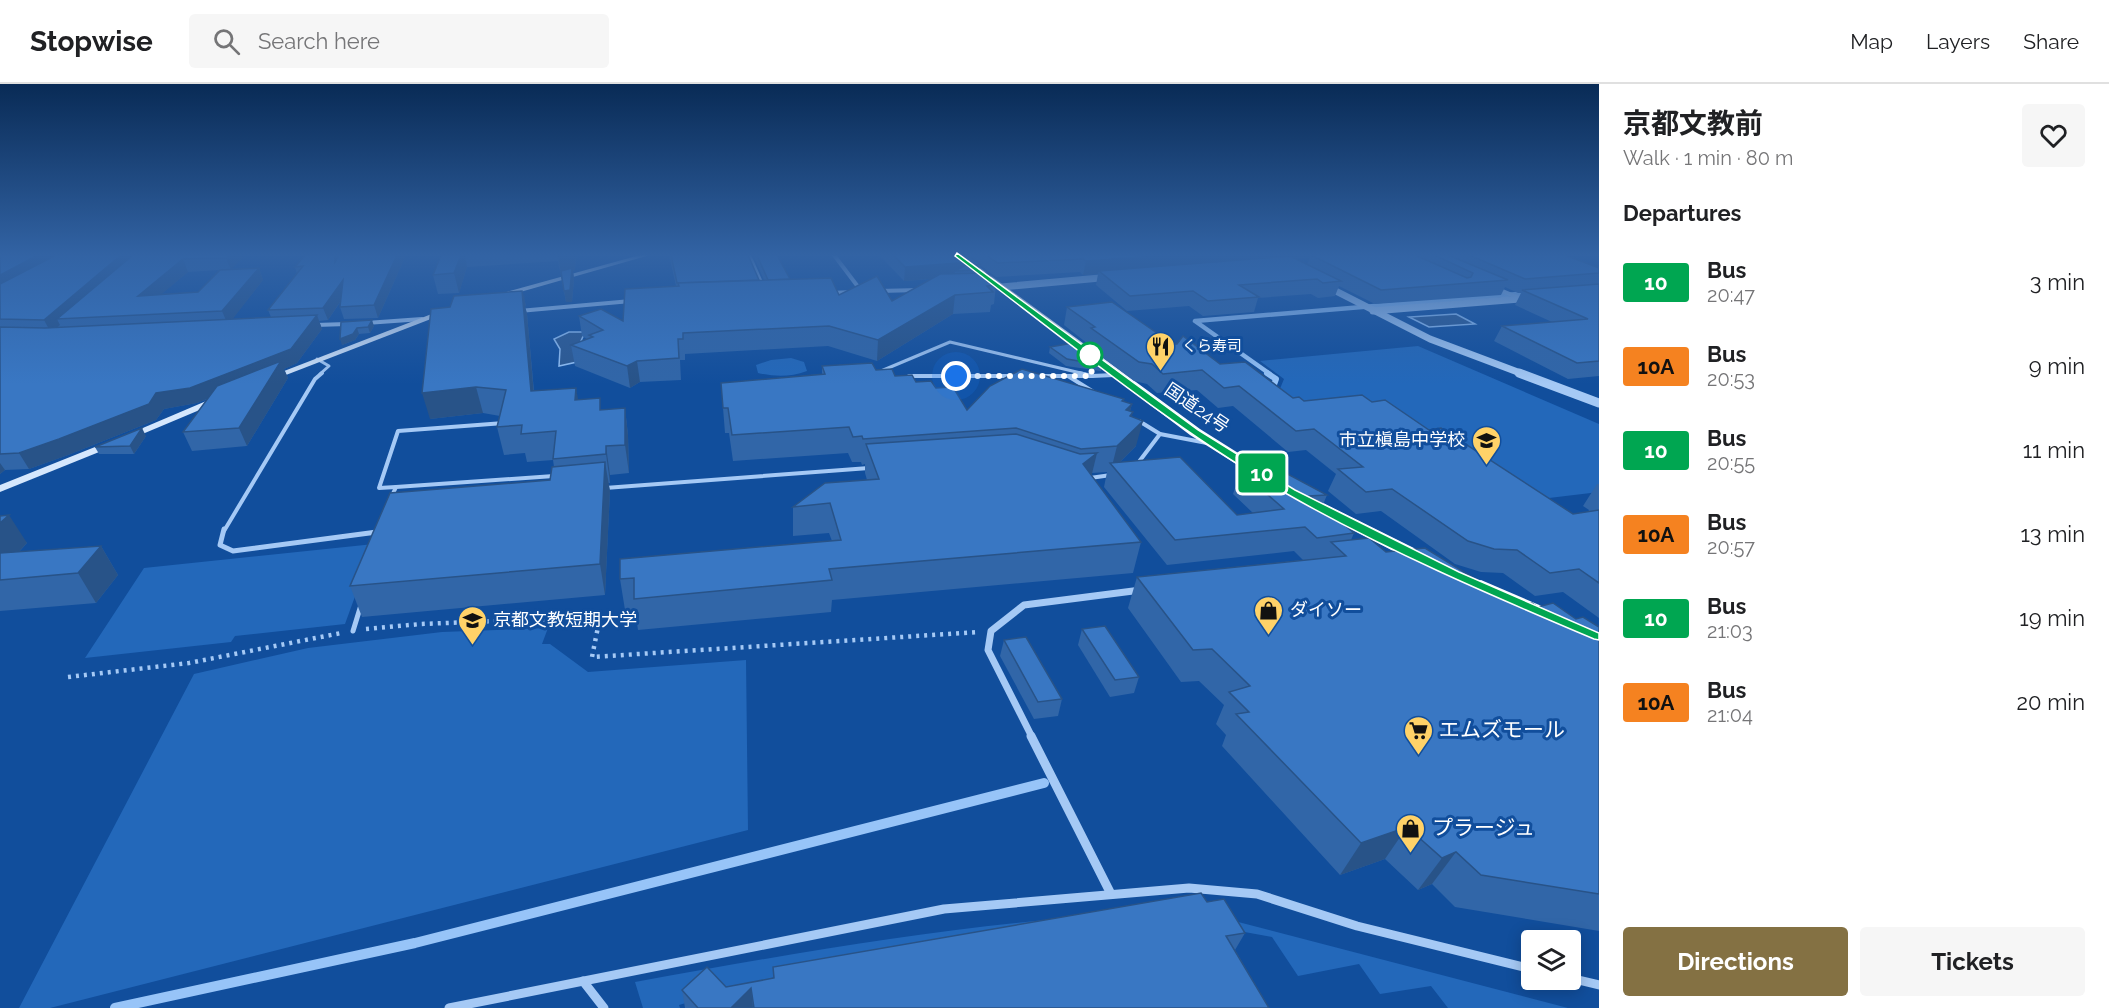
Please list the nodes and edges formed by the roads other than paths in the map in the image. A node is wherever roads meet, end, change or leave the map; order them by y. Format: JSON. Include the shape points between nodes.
{"nodes":[{"id":1,"x":1009,"y":298,"type":"edge"},
{"id":2,"x":1348,"y":298,"type":"edge"},
{"id":3,"x":1518,"y":298,"type":"edge"},
{"id":4,"x":632,"y":301,"type":"edge"},
{"id":5,"x":516,"y":311,"type":"edge"},
{"id":6,"x":1372,"y":311,"type":"junction"},
{"id":7,"x":449,"y":313,"type":"edge"},
{"id":8,"x":424,"y":319,"type":"junction"},
{"id":9,"x":312,"y":326,"type":"edge"},
{"id":10,"x":317,"y":359,"type":"junction"},
{"id":11,"x":1116,"y":375,"type":"junction"},
{"id":12,"x":888,"y":376,"type":"edge"},
{"id":13,"x":899,"y":376,"type":"edge"},
{"id":14,"x":1023,"y":376,"type":"edge"},
{"id":15,"x":1034,"y":376,"type":"edge"},
{"id":16,"x":1068,"y":376,"type":"junction"},
{"id":17,"x":1092,"y":376,"type":"junction"},
{"id":18,"x":262,"y":381,"type":"edge"},
{"id":19,"x":1096,"y":394,"type":"edge"},
{"id":20,"x":229,"y":395,"type":"edge"},
{"id":21,"x":1599,"y":403,"type":"edge"},
{"id":22,"x":1132,"y":417,"type":"edge"},
{"id":23,"x":506,"y":423,"type":"edge"},
{"id":24,"x":1160,"y":434,"type":"junction"},
{"id":25,"x":1216,"y":445,"type":"junction"},
{"id":26,"x":1137,"y":466,"type":"edge"},
{"id":27,"x":881,"y":467,"type":"edge"},
{"id":28,"x":1120,"y":475,"type":"edge"},
{"id":29,"x":556,"y":476,"type":"edge"},
{"id":30,"x":1086,"y":478,"type":"edge"},
{"id":31,"x":396,"y":487,"type":"junction"},
{"id":32,"x":597,"y":488,"type":"edge"},
{"id":33,"x":0,"y":489,"type":"edge"},
{"id":34,"x":387,"y":507,"type":"edge"},
{"id":35,"x":380,"y":542,"type":"edge"},
{"id":36,"x":1434,"y":565,"type":"edge"},
{"id":37,"x":1466,"y":580,"type":"edge"},
{"id":38,"x":1153,"y":588,"type":"edge"},
{"id":39,"x":363,"y":597,"type":"edge"},
{"id":40,"x":1561,"y":621,"type":"edge"},
{"id":41,"x":353,"y":631,"type":"road end"},
{"id":42,"x":1111,"y":894,"type":"junction"},
{"id":43,"x":1521,"y":966,"type":"edge"},
{"id":44,"x":583,"y":981,"type":"junction"},
{"id":45,"x":1581,"y":981,"type":"edge"},
{"id":46,"x":1599,"y":985,"type":"edge"},
{"id":47,"x":449,"y":1008,"type":"edge"},
{"id":48,"x":604,"y":1008,"type":"edge"}],
"edges":[{"from":1,"to":11,"type":"highway","name":"国道24号"},
{"from":2,"to":6,"type":"street"},
{"from":3,"to":6,"type":"street"},
{"from":4,"to":5,"type":"street"},
{"from":6,"to":21,"type":"street","via":[[1455,350]]},
{"from":7,"to":8,"type":"main road"},
{"from":8,"to":9,"type":"street"},
{"from":8,"to":10,"type":"main road"},
{"from":10,"to":18,"type":"main road"},
{"from":10,"to":35,"type":"lane","via":[[329,366],[315,379],[225,527],[220,545],[233,551],[384,531]]},
{"from":11,"to":17,"type":"lane"},
{"from":11,"to":25,"type":"highway","name":"国道24号"},
{"from":12,"to":17,"type":"lane","via":[[888,372],[878,372],[950,342]]},
{"from":13,"to":14,"type":"lane"},
{"from":15,"to":16,"type":"lane"},
{"from":16,"to":17,"type":"lane"},
{"from":16,"to":19,"type":"lane"},
{"from":20,"to":33,"type":"main road"},
{"from":22,"to":24,"type":"lane"},
{"from":23,"to":31,"type":"lane","via":[[398,431],[379,488]]},
{"from":24,"to":25,"type":"lane"},
{"from":24,"to":26,"type":"lane"},
{"from":25,"to":36,"type":"highway","name":"国道24号","via":[[1286,489],[1406,555]]},
{"from":27,"to":32,"type":"lane"},
{"from":28,"to":30,"type":"lane"},
{"from":29,"to":31,"type":"lane"},
{"from":31,"to":34,"type":"lane"},
{"from":37,"to":40,"type":"highway"},
{"from":38,"to":42,"type":"street","via":[[1024,605],[991,631],[988,650]]},
{"from":39,"to":41,"type":"lane"},
{"from":42,"to":43,"type":"street","via":[[1189,888],[1257,894],[1357,926]]},
{"from":42,"to":44,"type":"street","via":[[944,909]]},
{"from":44,"to":47,"type":"street"},
{"from":44,"to":48,"type":"street"},
{"from":45,"to":46,"type":"street"}]}
